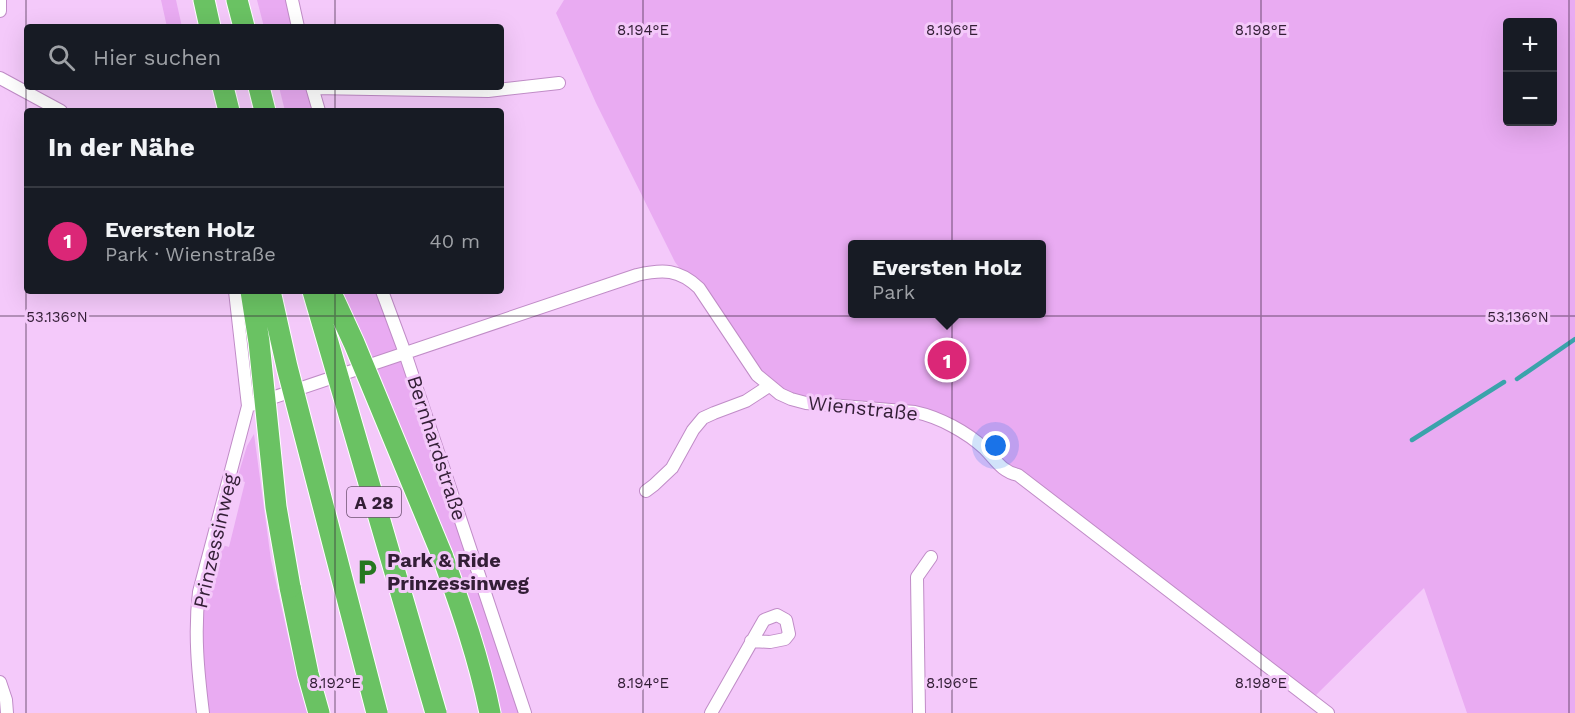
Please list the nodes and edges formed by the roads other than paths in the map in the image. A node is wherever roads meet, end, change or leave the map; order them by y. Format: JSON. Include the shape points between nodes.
{"nodes":[{"id":1,"x":0,"y":0,"type":"edge"},
{"id":2,"x":204,"y":0,"type":"edge"},
{"id":3,"x":237,"y":0,"type":"edge"},
{"id":4,"x":292,"y":0,"type":"edge"},
{"id":5,"x":0,"y":11,"type":"edge"},
{"id":6,"x":209,"y":24,"type":"edge"},
{"id":7,"x":243,"y":24,"type":"edge"},
{"id":8,"x":297,"y":24,"type":"edge"},
{"id":9,"x":0,"y":78,"type":"edge"},
{"id":10,"x":559,"y":83,"type":"dead end"},
{"id":11,"x":504,"y":89,"type":"edge"},
{"id":12,"x":224,"y":90,"type":"edge"},
{"id":13,"x":260,"y":90,"type":"edge"},
{"id":14,"x":313,"y":90,"type":"edge"},
{"id":15,"x":429,"y":90,"type":"edge"},
{"id":16,"x":497,"y":90,"type":"edge"},
{"id":17,"x":55,"y":108,"type":"edge"},
{"id":18,"x":228,"y":108,"type":"edge"},
{"id":19,"x":264,"y":108,"type":"edge"},
{"id":20,"x":318,"y":108,"type":"edge"},
{"id":21,"x":235,"y":294,"type":"edge"},
{"id":22,"x":251,"y":294,"type":"edge"},
{"id":23,"x":271,"y":294,"type":"edge"},
{"id":24,"x":314,"y":294,"type":"edge"},
{"id":25,"x":331,"y":294,"type":"edge"},
{"id":26,"x":383,"y":294,"type":"edge"},
{"id":27,"x":405,"y":354,"type":"junction"},
{"id":28,"x":769,"y":386,"type":"junction"},
{"id":29,"x":248,"y":406,"type":"junction"},
{"id":30,"x":646,"y":490,"type":"dead end"},
{"id":31,"x":931,"y":557,"type":"dead end"},
{"id":32,"x":751,"y":641,"type":"dead end"},
{"id":33,"x":0,"y":682,"type":"edge"},
{"id":34,"x":7,"y":713,"type":"edge"},
{"id":35,"x":203,"y":713,"type":"edge"},
{"id":36,"x":319,"y":713,"type":"edge"},
{"id":37,"x":377,"y":713,"type":"edge"},
{"id":38,"x":436,"y":713,"type":"edge"},
{"id":39,"x":490,"y":713,"type":"edge"},
{"id":40,"x":525,"y":713,"type":"edge"},
{"id":41,"x":711,"y":713,"type":"edge"},
{"id":42,"x":920,"y":713,"type":"edge"},
{"id":43,"x":1328,"y":713,"type":"edge"}],
"edges":[{"from":1,"to":5,"type":"street"},
{"from":2,"to":6,"type":"highway"},
{"from":3,"to":7,"type":"highway"},
{"from":4,"to":8,"type":"street"},
{"from":9,"to":17,"type":"street"},
{"from":10,"to":11,"type":"street"},
{"from":12,"to":18,"type":"highway"},
{"from":13,"to":19,"type":"highway"},
{"from":14,"to":20,"type":"street"},
{"from":15,"to":16,"type":"street"},
{"from":21,"to":29,"type":"street","name":"Prinzessinweg"},
{"from":22,"to":36,"type":"highway","bridge":true,"via":[[276,507]]},
{"from":23,"to":37,"type":"highway","number":"A 28","bridge":true},
{"from":24,"to":38,"type":"highway","number":"A 28","bridge":true},
{"from":25,"to":39,"type":"highway","bridge":true,"via":[[442,555],[466,620]]},
{"from":26,"to":27,"type":"street"},
{"from":27,"to":28,"type":"street","name":"Wienstraße","via":[[637,275],[664,271],[689,279],[699,288],[757,375]]},
{"from":27,"to":29,"type":"street"},
{"from":27,"to":40,"type":"street","name":"Bernhardstraße"},
{"from":28,"to":30,"type":"street","via":[[746,402],[703,418],[672,468]]},
{"from":28,"to":43,"type":"street","name":"Wienstraße","via":[[806,403],[915,412],[949,424]]},
{"from":29,"to":35,"type":"street","name":"Prinzessinweg","via":[[196,612]]},
{"from":31,"to":42,"type":"street","via":[[917,576]]},
{"from":32,"to":41,"type":"street"},
{"from":33,"to":34,"type":"street"}]}
